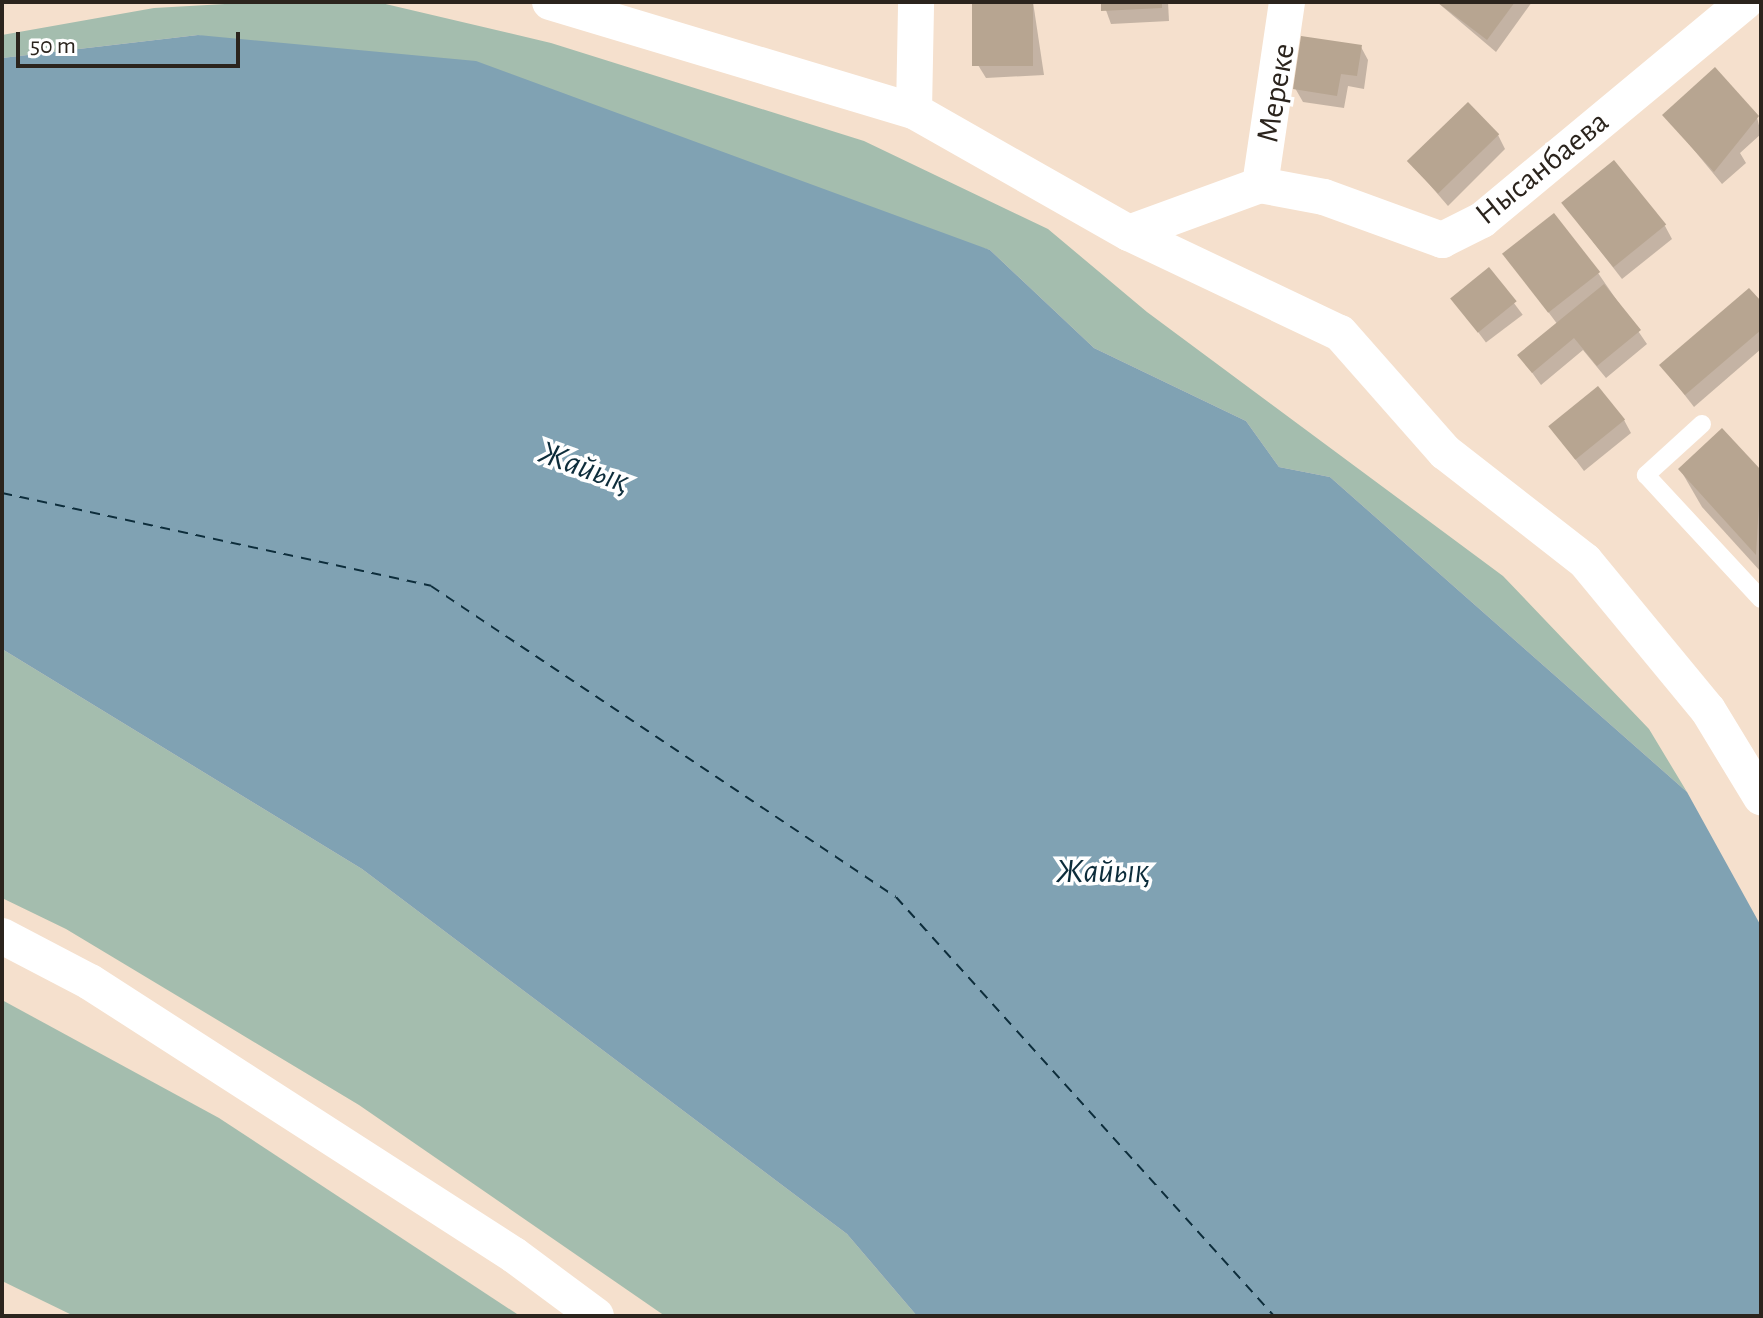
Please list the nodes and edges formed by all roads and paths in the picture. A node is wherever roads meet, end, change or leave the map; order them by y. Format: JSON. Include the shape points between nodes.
{"nodes":[{"id":1,"x":916,"y":2,"type":"edge"},
{"id":2,"x":1287,"y":2,"type":"edge"},
{"id":3,"x":1745,"y":2,"type":"edge"},
{"id":4,"x":569,"y":5,"type":"edge"},
{"id":5,"x":914,"y":111,"type":"junction"},
{"id":6,"x":1260,"y":185,"type":"junction"},
{"id":7,"x":1129,"y":233,"type":"junction"},
{"id":8,"x":1702,"y":424,"type":"dead end"},
{"id":9,"x":1754,"y":578,"type":"edge"},
{"id":10,"x":1761,"y":599,"type":"edge"},
{"id":11,"x":1761,"y":797,"type":"edge"},
{"id":12,"x":2,"y":936,"type":"edge"},
{"id":13,"x":596,"y":1316,"type":"edge"}],
"edges":[{"from":1,"to":5,"type":"street"},
{"from":2,"to":6,"type":"street","name":"Мереке"},
{"from":3,"to":6,"type":"street","name":"Нысанбаева","via":[[1482,220],[1442,240],[1324,197]]},
{"from":4,"to":5,"type":"street"},
{"from":5,"to":7,"type":"street"},
{"from":6,"to":7,"type":"street"},
{"from":7,"to":11,"type":"street","via":[[1340,333],[1445,452],[1585,561],[1708,710]]},
{"from":8,"to":9,"type":"lane","via":[[1646,475]]},
{"from":9,"to":10,"type":"lane"},
{"from":12,"to":13,"type":"street","via":[[103,990],[514,1255]]}]}
